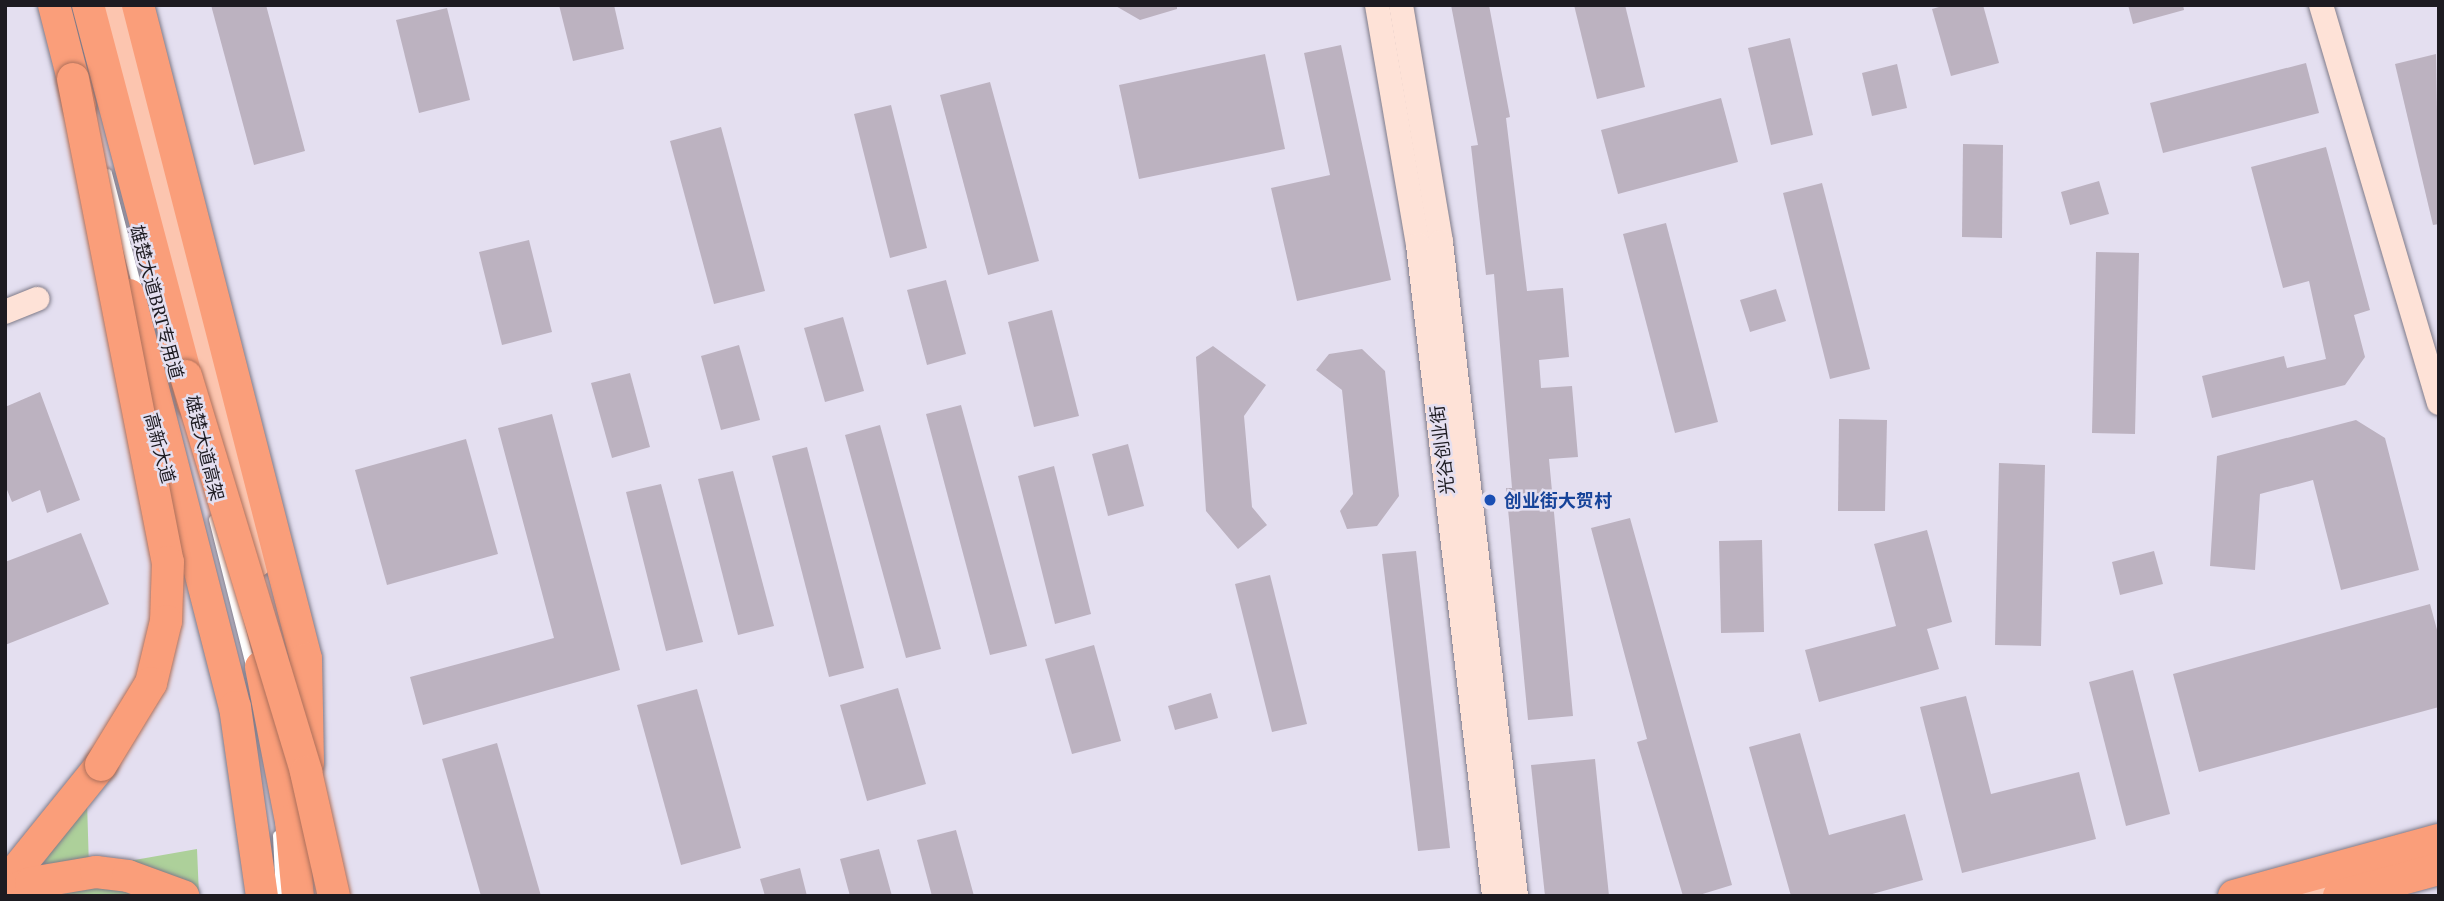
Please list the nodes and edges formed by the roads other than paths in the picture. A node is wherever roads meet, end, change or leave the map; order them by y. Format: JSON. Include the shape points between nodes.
{"nodes":[{"id":1,"x":43,"y":5,"type":"edge"},
{"id":2,"x":54,"y":5,"type":"edge"},
{"id":3,"x":63,"y":5,"type":"edge"},
{"id":4,"x":79,"y":5,"type":"edge"},
{"id":5,"x":88,"y":5,"type":"edge"},
{"id":6,"x":114,"y":5,"type":"edge"},
{"id":7,"x":138,"y":5,"type":"edge"},
{"id":8,"x":1377,"y":5,"type":"edge"},
{"id":9,"x":1401,"y":5,"type":"edge"},
{"id":10,"x":2320,"y":5,"type":"edge"},
{"id":11,"x":73,"y":79,"type":"junction"},
{"id":12,"x":94,"y":125,"type":"dead end"},
{"id":13,"x":105,"y":165,"type":"dead end"},
{"id":14,"x":37,"y":299,"type":"dead end"},
{"id":15,"x":5,"y":312,"type":"edge"},
{"id":16,"x":186,"y":376,"type":"junction"},
{"id":17,"x":2439,"y":403,"type":"edge"},
{"id":18,"x":188,"y":425,"type":"dead end"},
{"id":19,"x":212,"y":513,"type":"dead end"},
{"id":20,"x":268,"y":767,"type":"dead end"},
{"id":21,"x":309,"y":817,"type":"junction"},
{"id":22,"x":275,"y":819,"type":"dead end"},
{"id":23,"x":2439,"y":840,"type":"edge"},
{"id":24,"x":2439,"y":861,"type":"edge"},
{"id":25,"x":2439,"y":869,"type":"edge"},
{"id":26,"x":7,"y":883,"type":"edge"},
{"id":27,"x":183,"y":896,"type":"edge"},
{"id":28,"x":253,"y":896,"type":"edge"},
{"id":29,"x":262,"y":896,"type":"edge"},
{"id":30,"x":268,"y":896,"type":"edge"},
{"id":31,"x":280,"y":896,"type":"edge"},
{"id":32,"x":298,"y":896,"type":"edge"},
{"id":33,"x":321,"y":896,"type":"edge"},
{"id":34,"x":334,"y":896,"type":"edge"},
{"id":35,"x":1494,"y":896,"type":"edge"},
{"id":36,"x":1516,"y":896,"type":"edge"},
{"id":37,"x":2234,"y":896,"type":"edge"},
{"id":38,"x":2312,"y":896,"type":"edge"},
{"id":39,"x":2339,"y":896,"type":"edge"}],
"edges":[{"from":1,"to":28,"type":"main road","name":"高新大道","via":[[227,709]]},
{"from":2,"to":11,"type":"highway","name":"雄楚大道高架"},
{"from":3,"to":12,"type":"lane"},
{"from":4,"to":18,"type":"lane","name":"雄楚大道BRT专用道"},
{"from":5,"to":16,"type":"highway","name":"雄楚大道高架"},
{"from":6,"to":21,"type":"main road","via":[[182,257],[282,665]]},
{"from":7,"to":21,"type":"highway","via":[[306,659]]},
{"from":8,"to":35,"type":"main road","name":"光谷创业街","via":[[1418,245]]},
{"from":9,"to":36,"type":"main road","name":"光谷创业街","via":[[1441,242]]},
{"from":10,"to":17,"type":"main road"},
{"from":11,"to":26,"type":"highway","bridge":true,"via":[[163,529],[169,591],[162,647],[136,712],[101,765]]},
{"from":11,"to":29,"type":"highway","name":"雄楚大道高架","bridge":true,"via":[[235,707]]},
{"from":13,"to":30,"type":"lane","name":"雄楚大道BRT专用道","via":[[243,704]]},
{"from":14,"to":15,"type":"main road"},
{"from":16,"to":32,"type":"highway","name":"雄楚大道高架","bridge":true,"via":[[276,733]]},
{"from":16,"to":34,"type":"highway","bridge":true,"via":[[306,772]]},
{"from":19,"to":20,"type":"lane","via":[[259,702]]},
{"from":21,"to":33,"type":"main road"},
{"from":22,"to":31,"type":"lane"},
{"from":23,"to":37,"type":"highway"},
{"from":24,"to":38,"type":"main road"},
{"from":25,"to":39,"type":"highway"},
{"from":26,"to":27,"type":"highway","via":[[96,872],[128,876]]}]}
